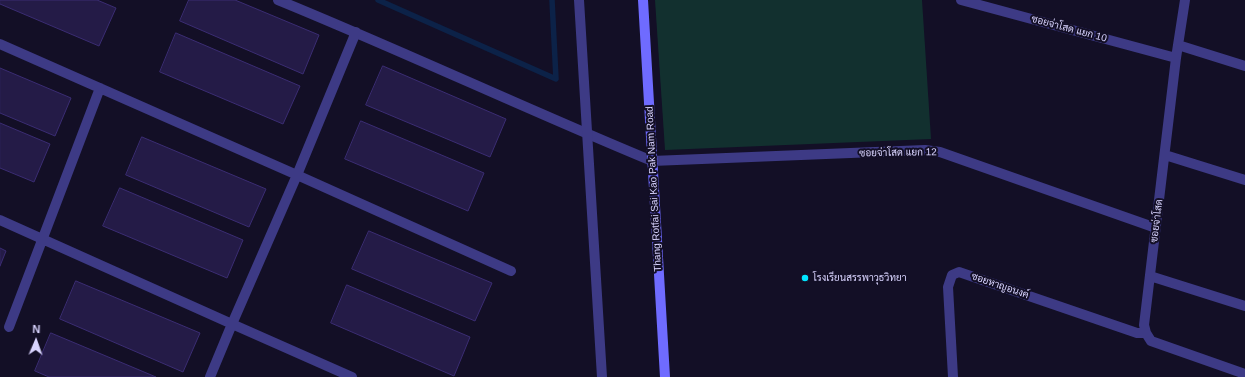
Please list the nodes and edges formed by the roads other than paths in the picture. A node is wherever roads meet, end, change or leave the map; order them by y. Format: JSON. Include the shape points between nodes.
{"nodes":[{"id":1,"x":278,"y":0,"type":"edge"},
{"id":2,"x":579,"y":0,"type":"edge"},
{"id":3,"x":643,"y":0,"type":"edge"},
{"id":4,"x":961,"y":0,"type":"edge"},
{"id":5,"x":1185,"y":0,"type":"edge"},
{"id":6,"x":356,"y":32,"type":"junction"},
{"id":7,"x":0,"y":44,"type":"edge"},
{"id":8,"x":1178,"y":46,"type":"junction"},
{"id":9,"x":1176,"y":58,"type":"junction"},
{"id":10,"x":1245,"y":66,"type":"edge"},
{"id":11,"x":100,"y":88,"type":"junction"},
{"id":12,"x":588,"y":135,"type":"junction"},
{"id":13,"x":1165,"y":155,"type":"junction"},
{"id":14,"x":652,"y":161,"type":"junction"},
{"id":15,"x":297,"y":174,"type":"junction"},
{"id":16,"x":1245,"y":180,"type":"edge"},
{"id":17,"x":0,"y":220,"type":"edge"},
{"id":18,"x":1156,"y":228,"type":"junction"},
{"id":19,"x":42,"y":239,"type":"junction"},
{"id":20,"x":511,"y":271,"type":"dead end"},
{"id":21,"x":1150,"y":276,"type":"junction"},
{"id":22,"x":1245,"y":306,"type":"edge"},
{"id":23,"x":232,"y":324,"type":"junction"},
{"id":24,"x":9,"y":327,"type":"dead end"},
{"id":25,"x":1146,"y":333,"type":"junction"},
{"id":26,"x":1245,"y":374,"type":"edge"},
{"id":27,"x":210,"y":377,"type":"edge"},
{"id":28,"x":352,"y":377,"type":"edge"},
{"id":29,"x":602,"y":377,"type":"edge"},
{"id":30,"x":665,"y":377,"type":"edge"},
{"id":31,"x":953,"y":377,"type":"edge"}],
"edges":[{"from":1,"to":6,"type":"street"},
{"from":2,"to":12,"type":"street"},
{"from":3,"to":14,"type":"main road","name":"Thang Rotfai Sai Kao Pak Nam Road"},
{"from":4,"to":9,"type":"street","name":"ซอยจ่าโสด แยก 10"},
{"from":5,"to":8,"type":"street","name":"ซอยจ่าโสด"},
{"from":6,"to":12,"type":"street"},
{"from":6,"to":15,"type":"street"},
{"from":7,"to":11,"type":"street"},
{"from":8,"to":9,"type":"street","name":"ซอยจ่าโสด"},
{"from":8,"to":10,"type":"street"},
{"from":9,"to":13,"type":"street","name":"ซอยจ่าโสด"},
{"from":11,"to":15,"type":"street"},
{"from":11,"to":19,"type":"street"},
{"from":12,"to":14,"type":"street"},
{"from":12,"to":29,"type":"street"},
{"from":13,"to":16,"type":"street"},
{"from":13,"to":18,"type":"street","name":"ซอยจ่าโสด"},
{"from":14,"to":18,"type":"street","name":"ซอยจ่าโสด แยก 12","via":[[925,150],[940,152]]},
{"from":14,"to":30,"type":"main road","name":"Thang Rotfai Sai Kao Pak Nam Road"},
{"from":15,"to":20,"type":"street"},
{"from":15,"to":23,"type":"street"},
{"from":17,"to":19,"type":"street"},
{"from":18,"to":21,"type":"street","name":"ซอยจ่าโสด"},
{"from":19,"to":23,"type":"street"},
{"from":19,"to":24,"type":"street"},
{"from":21,"to":22,"type":"street"},
{"from":21,"to":25,"type":"street","name":"ซอยจ่าโสด","via":[[1144,325]]},
{"from":23,"to":27,"type":"street"},
{"from":23,"to":28,"type":"street"},
{"from":25,"to":26,"type":"street","via":[[1151,341]]},
{"from":25,"to":31,"type":"street","name":"ซอยหาญอนงค์","via":[[1137,333],[959,272],[952,275],[948,287]]}]}
